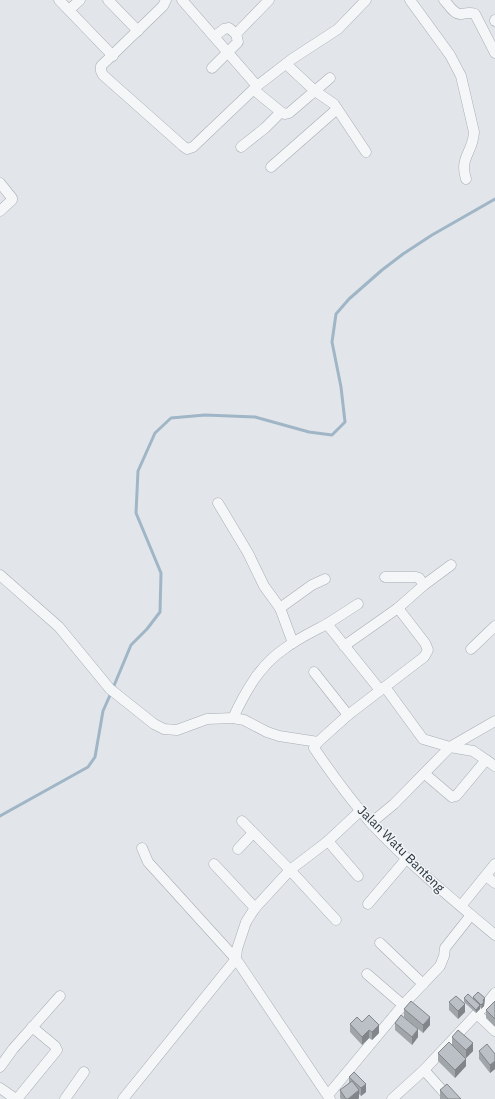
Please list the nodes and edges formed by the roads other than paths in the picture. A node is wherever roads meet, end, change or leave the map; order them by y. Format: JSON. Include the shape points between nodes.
{"nodes":[{"id":1,"x":59,"y":0,"type":"edge"},
{"id":2,"x":80,"y":0,"type":"edge"},
{"id":3,"x":108,"y":0,"type":"edge"},
{"id":4,"x":182,"y":0,"type":"edge"},
{"id":5,"x":269,"y":0,"type":"edge"},
{"id":6,"x":366,"y":0,"type":"edge"},
{"id":7,"x":410,"y":0,"type":"edge"},
{"id":8,"x":444,"y":0,"type":"edge"},
{"id":9,"x":162,"y":2,"type":"edge"},
{"id":10,"x":69,"y":10,"type":"junction"},
{"id":11,"x":138,"y":31,"type":"junction"},
{"id":12,"x":236,"y":34,"type":"junction"},
{"id":13,"x":215,"y":36,"type":"junction"},
{"id":14,"x":228,"y":51,"type":"junction"},
{"id":15,"x":495,"y":53,"type":"edge"},
{"id":16,"x":113,"y":56,"type":"junction"},
{"id":17,"x":286,"y":64,"type":"junction"},
{"id":18,"x":212,"y":68,"type":"dead end"},
{"id":19,"x":330,"y":78,"type":"dead end"},
{"id":20,"x":256,"y":88,"type":"junction"},
{"id":21,"x":315,"y":91,"type":"junction"},
{"id":22,"x":337,"y":109,"type":"junction"},
{"id":23,"x":281,"y":112,"type":"junction"},
{"id":24,"x":241,"y":147,"type":"dead end"},
{"id":25,"x":366,"y":152,"type":"dead end"},
{"id":26,"x":272,"y":167,"type":"dead end"},
{"id":27,"x":466,"y":179,"type":"dead end"},
{"id":28,"x":0,"y":183,"type":"edge"},
{"id":29,"x":2,"y":206,"type":"edge"},
{"id":30,"x":218,"y":503,"type":"dead end"},
{"id":31,"x":451,"y":565,"type":"dead end"},
{"id":32,"x":0,"y":575,"type":"edge"},
{"id":33,"x":385,"y":577,"type":"dead end"},
{"id":34,"x":325,"y":579,"type":"dead end"},
{"id":35,"x":424,"y":585,"type":"junction"},
{"id":36,"x":358,"y":604,"type":"dead end"},
{"id":37,"x":280,"y":608,"type":"junction"},
{"id":38,"x":398,"y":608,"type":"junction"},
{"id":39,"x":326,"y":624,"type":"junction"},
{"id":40,"x":495,"y":626,"type":"edge"},
{"id":41,"x":293,"y":643,"type":"junction"},
{"id":42,"x":344,"y":646,"type":"junction"},
{"id":43,"x":471,"y":649,"type":"dead end"},
{"id":44,"x":314,"y":672,"type":"dead end"},
{"id":45,"x":382,"y":689,"type":"junction"},
{"id":46,"x":348,"y":715,"type":"junction"},
{"id":47,"x":233,"y":718,"type":"junction"},
{"id":48,"x":495,"y":721,"type":"edge"},
{"id":49,"x":317,"y":748,"type":"junction"},
{"id":50,"x":448,"y":749,"type":"junction"},
{"id":51,"x":485,"y":762,"type":"junction"},
{"id":52,"x":495,"y":766,"type":"edge"},
{"id":53,"x":425,"y":774,"type":"junction"},
{"id":54,"x":360,"y":811,"type":"junction"},
{"id":55,"x":242,"y":821,"type":"dead end"},
{"id":56,"x":371,"y":823,"type":"junction"},
{"id":57,"x":253,"y":833,"type":"junction"},
{"id":58,"x":328,"y":841,"type":"junction"},
{"id":59,"x":142,"y":848,"type":"dead end"},
{"id":60,"x":238,"y":849,"type":"dead end"},
{"id":61,"x":406,"y":858,"type":"junction"},
{"id":62,"x":214,"y":864,"type":"dead end"},
{"id":63,"x":495,"y":864,"type":"edge"},
{"id":64,"x":290,"y":870,"type":"junction"},
{"id":65,"x":358,"y":876,"type":"dead end"},
{"id":66,"x":486,"y":876,"type":"junction"},
{"id":67,"x":495,"y":883,"type":"edge"},
{"id":68,"x":368,"y":904,"type":"dead end"},
{"id":69,"x":461,"y":906,"type":"junction"},
{"id":70,"x":255,"y":908,"type":"junction"},
{"id":71,"x":472,"y":915,"type":"junction"},
{"id":72,"x":336,"y":920,"type":"dead end"},
{"id":73,"x":495,"y":935,"type":"edge"},
{"id":74,"x":380,"y":943,"type":"dead end"},
{"id":75,"x":236,"y":959,"type":"junction"},
{"id":76,"x":367,"y":974,"type":"dead end"},
{"id":77,"x":423,"y":984,"type":"junction"},
{"id":78,"x":495,"y":993,"type":"edge"},
{"id":79,"x":60,"y":996,"type":"dead end"},
{"id":80,"x":404,"y":1005,"type":"junction"},
{"id":81,"x":477,"y":1014,"type":"junction"},
{"id":82,"x":32,"y":1027,"type":"junction"},
{"id":83,"x":495,"y":1031,"type":"edge"},
{"id":84,"x":0,"y":1067,"type":"edge"},
{"id":85,"x":424,"y":1070,"type":"junction"},
{"id":86,"x":84,"y":1072,"type":"dead end"},
{"id":87,"x":0,"y":1088,"type":"edge"},
{"id":88,"x":329,"y":1097,"type":"edge"},
{"id":89,"x":16,"y":1099,"type":"edge"},
{"id":90,"x":65,"y":1099,"type":"edge"},
{"id":91,"x":123,"y":1099,"type":"edge"},
{"id":92,"x":392,"y":1099,"type":"edge"},
{"id":93,"x":450,"y":1099,"type":"edge"}],
"edges":[{"from":1,"to":10,"type":"street"},
{"from":2,"to":10,"type":"street"},
{"from":3,"to":11,"type":"street"},
{"from":4,"to":13,"type":"street"},
{"from":5,"to":12,"type":"street"},
{"from":6,"to":17,"type":"street","via":[[338,29]]},
{"from":7,"to":27,"type":"street","via":[[450,55],[461,76],[474,132],[474,140],[464,163]]},
{"from":8,"to":15,"type":"street","via":[[456,14],[475,14]]},
{"from":9,"to":11,"type":"street"},
{"from":10,"to":16,"type":"street"},
{"from":11,"to":16,"type":"street"},
{"from":12,"to":13,"type":"street","via":[[227,28]]},
{"from":12,"to":14,"type":"street","via":[[238,42]]},
{"from":13,"to":14,"type":"street"},
{"from":14,"to":18,"type":"street"},
{"from":14,"to":20,"type":"street"},
{"from":16,"to":20,"type":"street","via":[[101,66],[103,75],[187,148],[193,147]]},
{"from":17,"to":20,"type":"street"},
{"from":17,"to":21,"type":"street"},
{"from":19,"to":21,"type":"street"},
{"from":20,"to":23,"type":"street"},
{"from":21,"to":22,"type":"street"},
{"from":21,"to":23,"type":"street","via":[[289,113]]},
{"from":22,"to":25,"type":"street"},
{"from":22,"to":26,"type":"street"},
{"from":23,"to":24,"type":"street"},
{"from":28,"to":29,"type":"street","via":[[12,196],[12,200]]},
{"from":30,"to":37,"type":"street","via":[[248,553],[264,586]]},
{"from":31,"to":35,"type":"street"},
{"from":32,"to":47,"type":"street","via":[[58,627],[110,689],[154,724],[169,731],[207,719]]},
{"from":33,"to":35,"type":"street","via":[[416,577]]},
{"from":34,"to":37,"type":"street"},
{"from":35,"to":38,"type":"street"},
{"from":36,"to":39,"type":"street"},
{"from":37,"to":41,"type":"street"},
{"from":38,"to":42,"type":"street"},
{"from":38,"to":45,"type":"street","via":[[428,650],[424,657]]},
{"from":39,"to":41,"type":"street"},
{"from":39,"to":42,"type":"street"},
{"from":40,"to":43,"type":"street"},
{"from":41,"to":47,"type":"street","via":[[274,656],[254,678]]},
{"from":42,"to":45,"type":"street"},
{"from":44,"to":46,"type":"street"},
{"from":45,"to":46,"type":"street"},
{"from":45,"to":50,"type":"street","via":[[423,739]]},
{"from":46,"to":49,"type":"street"},
{"from":47,"to":49,"type":"street"},
{"from":48,"to":50,"type":"street"},
{"from":49,"to":54,"type":"street","name":"Jalan Watu Banteng"},
{"from":50,"to":51,"type":"street","via":[[473,751]]},
{"from":50,"to":53,"type":"street"},
{"from":51,"to":52,"type":"street"},
{"from":51,"to":53,"type":"street","via":[[461,791],[452,797]]},
{"from":53,"to":56,"type":"street"},
{"from":54,"to":56,"type":"street","name":"Jalan Watu Banteng"},
{"from":54,"to":58,"type":"street"},
{"from":55,"to":57,"type":"street"},
{"from":56,"to":61,"type":"street","name":"Jalan Watu Banteng"},
{"from":57,"to":60,"type":"street"},
{"from":57,"to":64,"type":"street"},
{"from":58,"to":64,"type":"street"},
{"from":58,"to":65,"type":"street"},
{"from":59,"to":75,"type":"street","via":[[148,862]]},
{"from":61,"to":68,"type":"street"},
{"from":61,"to":69,"type":"street","name":"Jalan Watu Banteng"},
{"from":62,"to":70,"type":"street"},
{"from":63,"to":66,"type":"street"},
{"from":64,"to":70,"type":"street"},
{"from":64,"to":72,"type":"street"},
{"from":66,"to":67,"type":"street"},
{"from":66,"to":69,"type":"street"},
{"from":69,"to":71,"type":"street","name":"Jalan Watu Banteng"},
{"from":70,"to":75,"type":"street","via":[[246,922]]},
{"from":71,"to":73,"type":"street","name":"Jalan Watu Banteng"},
{"from":71,"to":77,"type":"street","via":[[445,948],[440,966]]},
{"from":74,"to":77,"type":"street"},
{"from":75,"to":88,"type":"street"},
{"from":75,"to":91,"type":"street"},
{"from":76,"to":80,"type":"street"},
{"from":77,"to":80,"type":"street"},
{"from":78,"to":81,"type":"street"},
{"from":79,"to":82,"type":"street"},
{"from":80,"to":88,"type":"street"},
{"from":81,"to":83,"type":"street"},
{"from":81,"to":85,"type":"street"},
{"from":82,"to":84,"type":"street"},
{"from":82,"to":89,"type":"street","via":[[57,1050]]},
{"from":85,"to":92,"type":"street"},
{"from":85,"to":93,"type":"street"},
{"from":86,"to":90,"type":"street"},
{"from":87,"to":89,"type":"street"}]}
